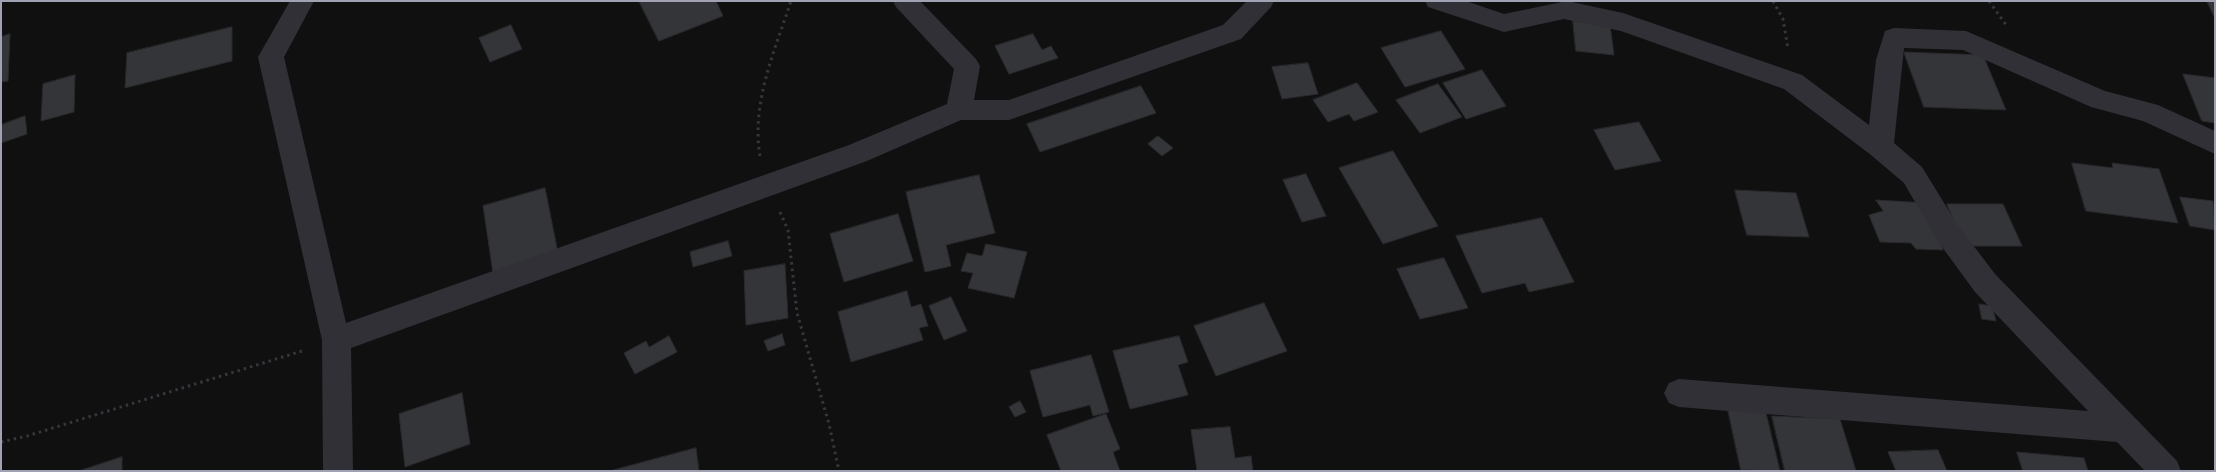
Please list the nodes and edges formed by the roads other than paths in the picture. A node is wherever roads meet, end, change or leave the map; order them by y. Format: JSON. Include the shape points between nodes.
{"nodes":[{"id":1,"x":302,"y":1,"type":"edge"},
{"id":2,"x":905,"y":1,"type":"edge"},
{"id":3,"x":1262,"y":1,"type":"edge"},
{"id":4,"x":1438,"y":1,"type":"edge"},
{"id":5,"x":959,"y":110,"type":"junction"},
{"id":6,"x":2215,"y":143,"type":"edge"},
{"id":7,"x":1880,"y":147,"type":"junction"},
{"id":8,"x":336,"y":340,"type":"junction"},
{"id":9,"x":1679,"y":393,"type":"dead end"},
{"id":10,"x":2125,"y":428,"type":"junction"},
{"id":11,"x":338,"y":471,"type":"edge"},
{"id":12,"x":2166,"y":471,"type":"edge"}],
"edges":[{"from":1,"to":8,"type":"street","via":[[271,57]]},
{"from":2,"to":5,"type":"street","via":[[967,66]]},
{"from":3,"to":5,"type":"street","via":[[1232,32],[1009,110]]},
{"from":4,"to":7,"type":"street","via":[[1504,23],[1564,10],[1623,22],[1793,82]]},
{"from":5,"to":8,"type":"street","via":[[858,153]]},
{"from":6,"to":7,"type":"street","via":[[2149,112],[2100,100],[1966,41],[1894,38]]},
{"from":7,"to":10,"type":"street","via":[[1913,175],[1947,232],[1985,283]]},
{"from":8,"to":11,"type":"street"},
{"from":9,"to":10,"type":"street"},
{"from":10,"to":12,"type":"street"}]}
